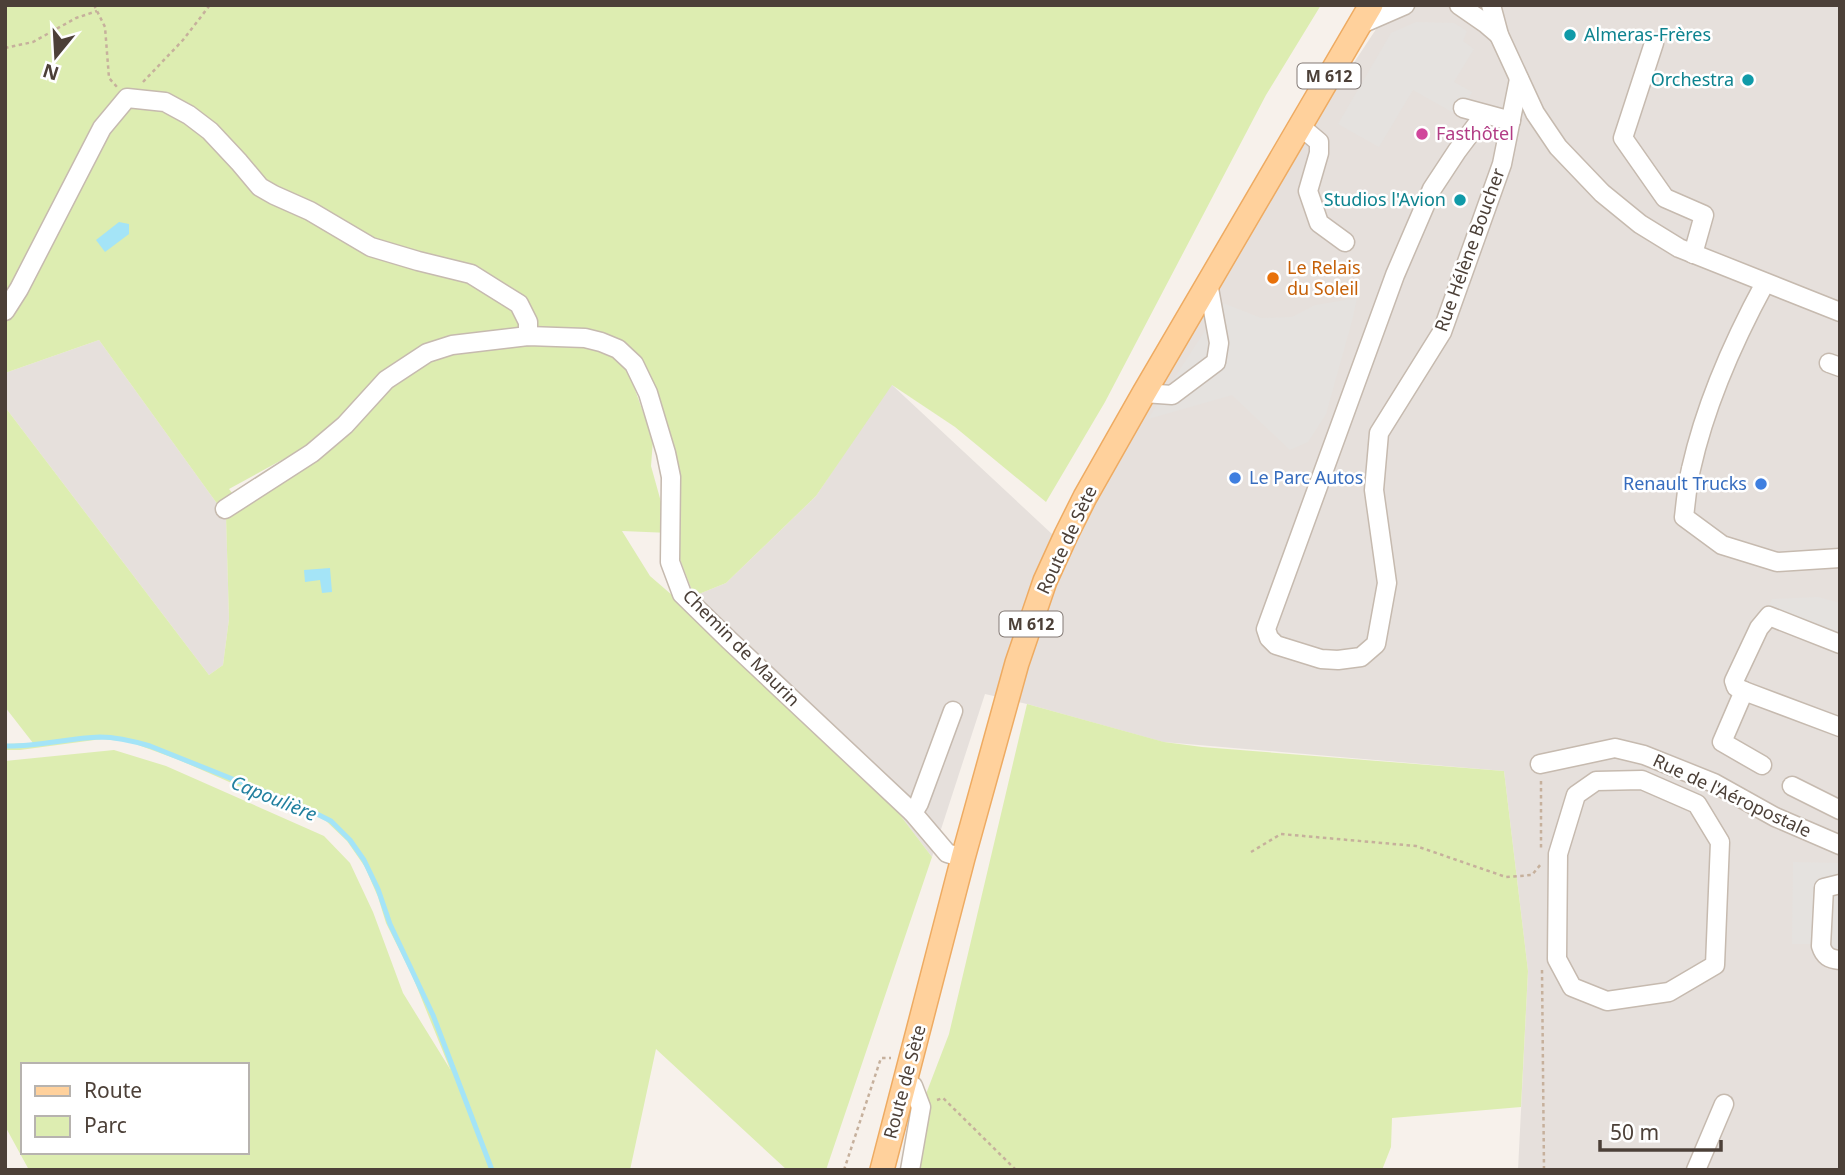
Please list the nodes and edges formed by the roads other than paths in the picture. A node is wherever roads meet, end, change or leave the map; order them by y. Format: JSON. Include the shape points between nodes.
{"nodes":[{"id":1,"x":1371,"y":5,"type":"edge"},
{"id":2,"x":1405,"y":5,"type":"edge"},
{"id":3,"x":1459,"y":5,"type":"edge"},
{"id":4,"x":1491,"y":5,"type":"edge"},
{"id":5,"x":1359,"y":25,"type":"junction"},
{"id":6,"x":1499,"y":36,"type":"junction"},
{"id":7,"x":1654,"y":43,"type":"dead end"},
{"id":8,"x":1519,"y":79,"type":"junction"},
{"id":9,"x":1463,"y":108,"type":"dead end"},
{"id":10,"x":1484,"y":115,"type":"junction"},
{"id":11,"x":1510,"y":121,"type":"junction"},
{"id":12,"x":1300,"y":126,"type":"junction"},
{"id":13,"x":1345,"y":242,"type":"dead end"},
{"id":14,"x":1693,"y":254,"type":"junction"},
{"id":15,"x":1208,"y":283,"type":"junction"},
{"id":16,"x":1765,"y":283,"type":"junction"},
{"id":17,"x":5,"y":311,"type":"edge"},
{"id":18,"x":1840,"y":312,"type":"edge"},
{"id":19,"x":528,"y":336,"type":"junction"},
{"id":20,"x":1144,"y":393,"type":"junction"},
{"id":21,"x":225,"y":509,"type":"dead end"},
{"id":22,"x":1840,"y":558,"type":"edge"},
{"id":23,"x":1840,"y":644,"type":"edge"},
{"id":24,"x":1744,"y":691,"type":"junction"},
{"id":25,"x":953,"y":711,"type":"dead end"},
{"id":26,"x":1840,"y":727,"type":"edge"},
{"id":27,"x":1591,"y":752,"type":"junction"},
{"id":28,"x":1540,"y":764,"type":"dead end"},
{"id":29,"x":1762,"y":765,"type":"dead end"},
{"id":30,"x":1596,"y":781,"type":"junction"},
{"id":31,"x":1793,"y":786,"type":"dead end"},
{"id":32,"x":1840,"y":810,"type":"edge"},
{"id":33,"x":913,"y":813,"type":"junction"},
{"id":34,"x":1840,"y":845,"type":"edge"},
{"id":35,"x":963,"y":858,"type":"junction"},
{"id":36,"x":1840,"y":884,"type":"edge"},
{"id":37,"x":1840,"y":960,"type":"edge"},
{"id":38,"x":905,"y":1082,"type":"junction"},
{"id":39,"x":1724,"y":1104,"type":"dead end"},
{"id":40,"x":882,"y":1170,"type":"edge"},
{"id":41,"x":910,"y":1170,"type":"edge"},
{"id":42,"x":1696,"y":1170,"type":"edge"}],
"edges":[{"from":1,"to":5,"type":"main road","name":"Route de Sète","number":"M 612"},
{"from":2,"to":5,"type":"street"},
{"from":3,"to":6,"type":"street"},
{"from":4,"to":6,"type":"street"},
{"from":5,"to":12,"type":"main road","name":"Route de Sète","number":"M 612"},
{"from":6,"to":8,"type":"street"},
{"from":7,"to":14,"type":"street","via":[[1623,138],[1665,198],[1704,215]]},
{"from":8,"to":11,"type":"street","name":"Rue Hélène Boucher"},
{"from":8,"to":14,"type":"street","via":[[1535,113],[1577,169],[1640,225]]},
{"from":9,"to":10,"type":"street"},
{"from":10,"to":11,"type":"street"},
{"from":10,"to":11,"type":"street","name":"Rue Hélène Boucher","via":[[1432,189],[1395,275],[1266,629],[1276,645],[1338,660],[1361,657],[1377,644],[1387,583],[1374,490],[1379,433],[1442,332],[1502,164]]},
{"from":12,"to":13,"type":"street","via":[[1318,142],[1308,191],[1319,223]]},
{"from":12,"to":15,"type":"main road","name":"Route de Sète","number":"M 612"},
{"from":14,"to":16,"type":"street"},
{"from":15,"to":20,"type":"main road","name":"Route de Sète","number":"M 612"},
{"from":15,"to":20,"type":"street","via":[[1219,343],[1216,362],[1172,395]]},
{"from":16,"to":18,"type":"street"},
{"from":16,"to":22,"type":"street","via":[[1744,321],[1709,408],[1691,470],[1684,517],[1722,545],[1777,562]]},
{"from":17,"to":19,"type":"street","via":[[102,128],[127,98],[165,102],[189,115],[260,187],[372,247],[471,274],[519,304],[528,322]]},
{"from":19,"to":21,"type":"street","name":"Chemin de Maurin","via":[[452,345],[427,353],[386,380],[312,453]]},
{"from":19,"to":33,"type":"street","name":"Chemin de Maurin","via":[[601,342],[618,349],[634,364],[666,453],[670,562],[682,594]]},
{"from":20,"to":35,"type":"main road","name":"Route de Sète","number":"M 612","via":[[1085,497],[1045,581],[1017,663]]},
{"from":23,"to":24,"type":"street","via":[[1769,616],[1734,681]]},
{"from":24,"to":26,"type":"street"},
{"from":24,"to":29,"type":"street","via":[[1722,742]]},
{"from":25,"to":33,"type":"street"},
{"from":27,"to":28,"type":"street","name":"Rue de l'Aéropostale"},
{"from":27,"to":30,"type":"street"},
{"from":27,"to":34,"type":"street","name":"Rue de l'Aéropostale","via":[[1615,748],[1674,766]]},
{"from":30,"to":30,"type":"street","via":[[1576,795],[1558,854],[1557,959],[1572,987],[1607,1001],[1669,992],[1715,965],[1720,842],[1697,804],[1642,780]]},
{"from":31,"to":32,"type":"street"},
{"from":33,"to":35,"type":"street","name":"Chemin de Maurin","via":[[947,853]]},
{"from":35,"to":38,"type":"main road","name":"Route de Sète","number":"M 612"},
{"from":36,"to":37,"type":"street","via":[[1824,888],[1821,946],[1823,954]]},
{"from":38,"to":40,"type":"main road","name":"Route de Sète","number":"M 612"},
{"from":38,"to":41,"type":"street","via":[[913,1086],[921,1107]]},
{"from":39,"to":42,"type":"street"}]}
